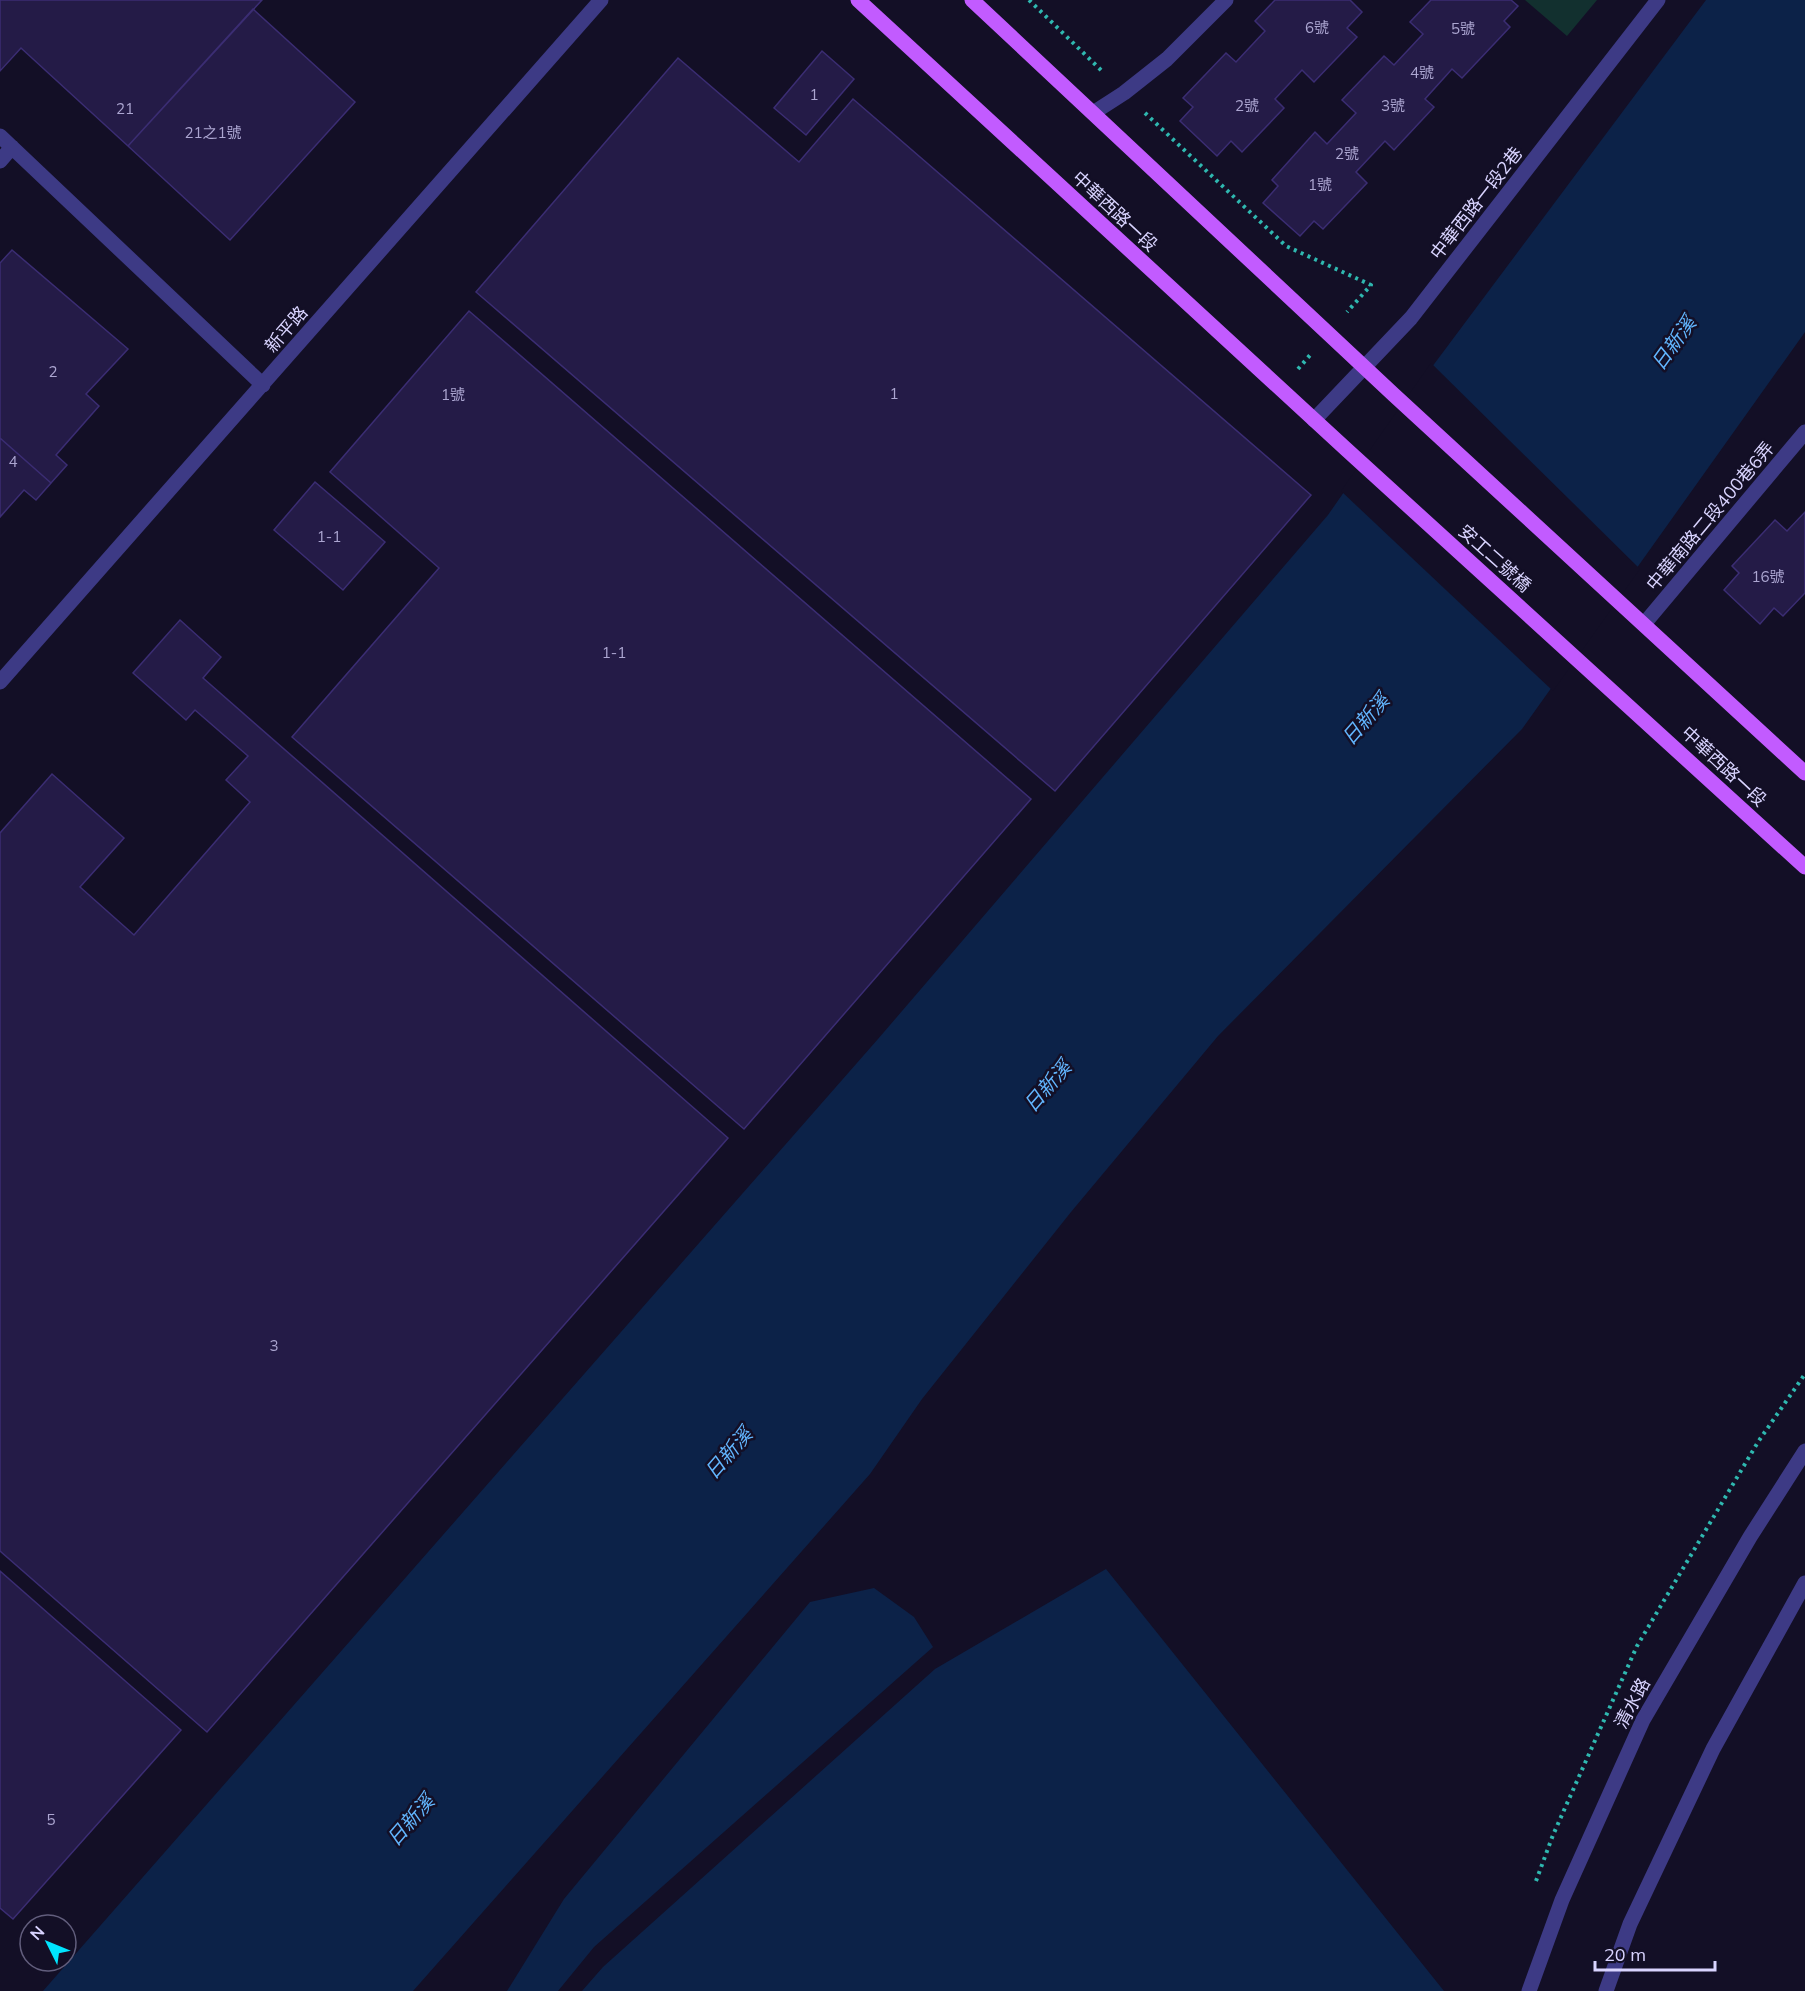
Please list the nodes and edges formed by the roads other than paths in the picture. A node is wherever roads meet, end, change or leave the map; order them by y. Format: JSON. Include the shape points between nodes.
{"nodes":[{"id":1,"x":601,"y":0,"type":"edge"},
{"id":2,"x":858,"y":0,"type":"edge"},
{"id":3,"x":972,"y":0,"type":"edge"},
{"id":4,"x":1226,"y":0,"type":"edge"},
{"id":5,"x":1658,"y":0,"type":"edge"},
{"id":6,"x":1093,"y":113,"type":"junction"},
{"id":7,"x":0,"y":136,"type":"edge"},
{"id":8,"x":12,"y":147,"type":"junction"},
{"id":9,"x":0,"y":161,"type":"edge"},
{"id":10,"x":1365,"y":367,"type":"junction"},
{"id":11,"x":263,"y":385,"type":"junction"},
{"id":12,"x":1314,"y":420,"type":"junction"},
{"id":13,"x":1805,"y":432,"type":"edge"},
{"id":14,"x":1347,"y":450,"type":"joint"},
{"id":15,"x":1644,"y":624,"type":"junction"},
{"id":16,"x":0,"y":682,"type":"edge"},
{"id":17,"x":1617,"y":694,"type":"joint"},
{"id":18,"x":1805,"y":773,"type":"edge"},
{"id":19,"x":1805,"y":867,"type":"edge"},
{"id":20,"x":1805,"y":1451,"type":"edge"},
{"id":21,"x":1805,"y":1583,"type":"edge"},
{"id":22,"x":1530,"y":1991,"type":"edge"},
{"id":23,"x":1606,"y":1991,"type":"edge"}],
"edges":[{"from":1,"to":11,"type":"street","name":"新平路"},
{"from":2,"to":12,"type":"main road","name":"中華西路一段"},
{"from":3,"to":6,"type":"main road"},
{"from":4,"to":6,"type":"street","via":[[1167,59]]},
{"from":5,"to":10,"type":"street","name":"中華西路一段2巷","via":[[1412,318]]},
{"from":6,"to":10,"type":"main road"},
{"from":7,"to":8,"type":"street"},
{"from":8,"to":9,"type":"street"},
{"from":8,"to":11,"type":"street"},
{"from":10,"to":12,"type":"street","name":"中華西路一段2巷"},
{"from":10,"to":15,"type":"main road"},
{"from":11,"to":16,"type":"street","name":"新平路"},
{"from":12,"to":14,"type":"main road","name":"中華西路一段"},
{"from":13,"to":15,"type":"street","name":"中華南路二段400巷6弄"},
{"from":14,"to":17,"type":"main road","name":"安工二號橋"},
{"from":15,"to":18,"type":"main road"},
{"from":17,"to":19,"type":"main road","name":"中華西路一段"},
{"from":20,"to":22,"type":"street","name":"清水路","via":[[1643,1720],[1562,1900]]},
{"from":21,"to":23,"type":"street","via":[[1713,1749],[1630,1924]]}]}
